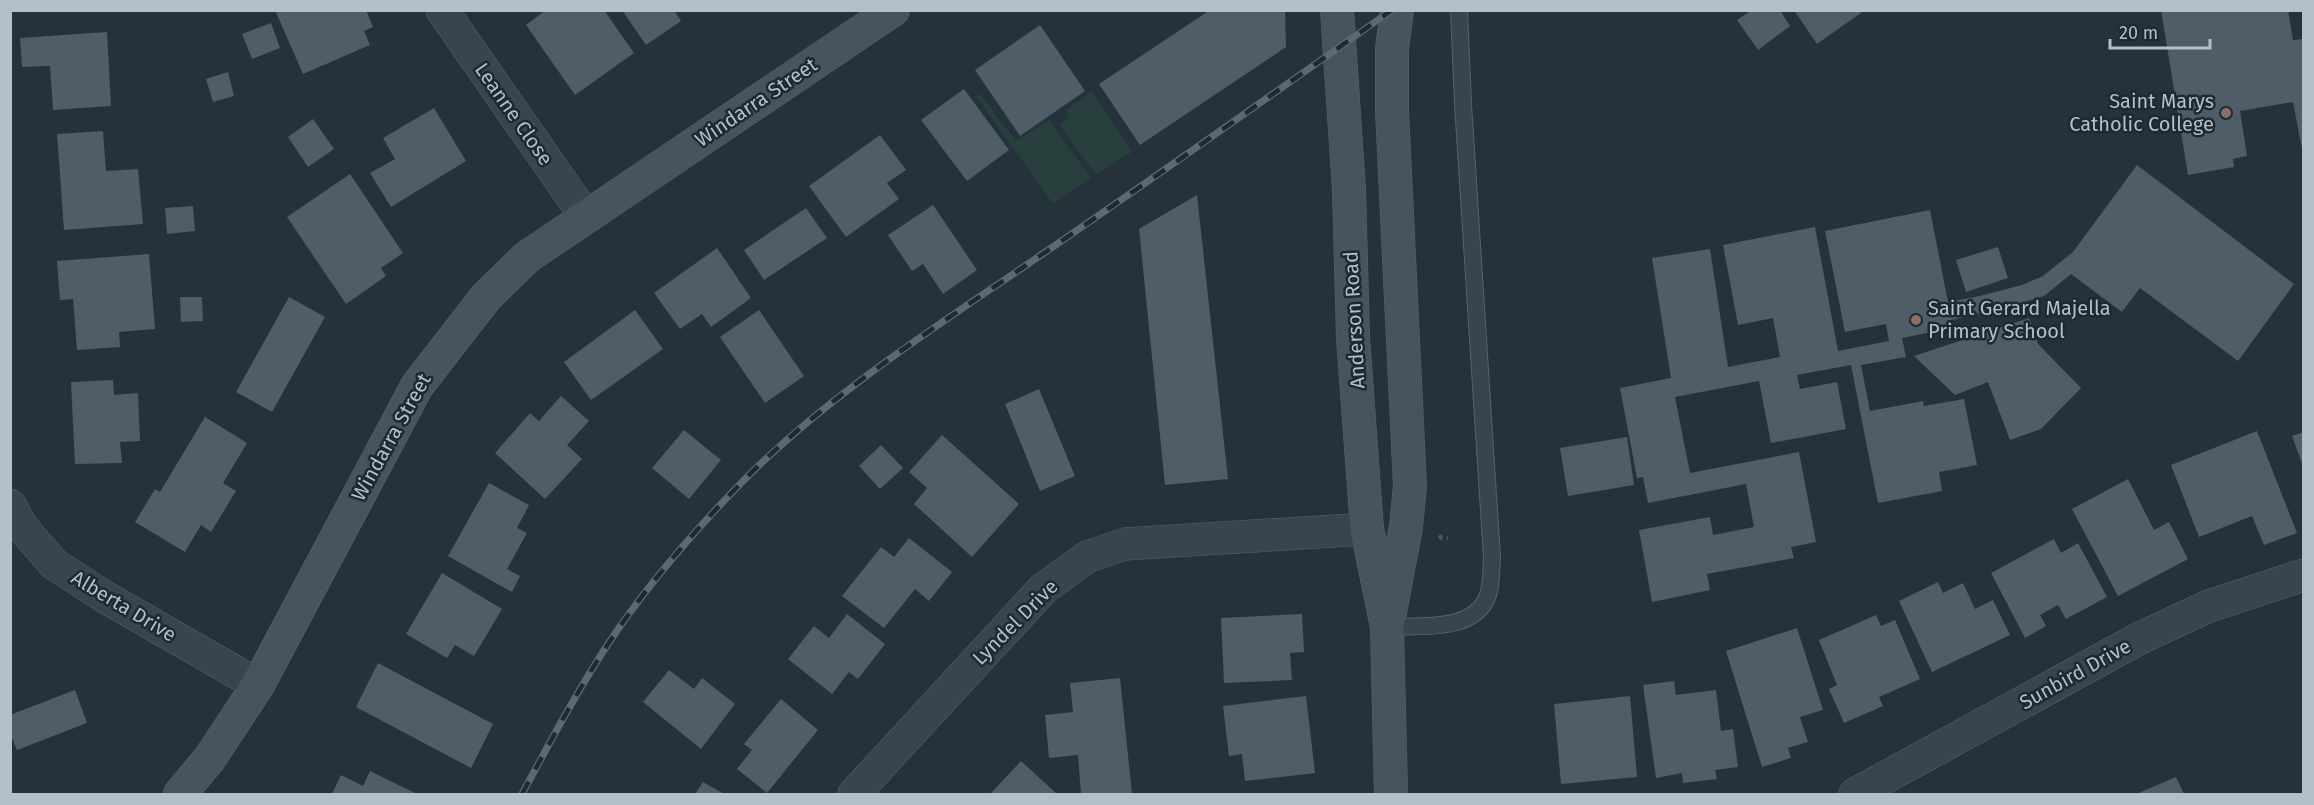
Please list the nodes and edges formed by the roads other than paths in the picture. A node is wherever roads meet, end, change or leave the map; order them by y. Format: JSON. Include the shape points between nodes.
{"nodes":[{"id":1,"x":442,"y":10,"type":"edge"},
{"id":2,"x":892,"y":10,"type":"edge"},
{"id":3,"x":1337,"y":10,"type":"edge"},
{"id":4,"x":1397,"y":10,"type":"edge"},
{"id":5,"x":1459,"y":10,"type":"edge"},
{"id":6,"x":586,"y":217,"type":"junction"},
{"id":7,"x":10,"y":505,"type":"edge"},
{"id":8,"x":1406,"y":527,"type":"junction"},
{"id":9,"x":1367,"y":529,"type":"junction"},
{"id":10,"x":2304,"y":575,"type":"edge"},
{"id":11,"x":1387,"y":627,"type":"junction"},
{"id":12,"x":258,"y":685,"type":"junction"},
{"id":13,"x":180,"y":795,"type":"edge"},
{"id":14,"x":854,"y":795,"type":"edge"},
{"id":15,"x":1391,"y":795,"type":"edge"},
{"id":16,"x":1855,"y":795,"type":"edge"}],
"edges":[{"from":1,"to":6,"type":"street","name":"Leanne Close"},
{"from":2,"to":6,"type":"street","name":"Windarra Street"},
{"from":3,"to":9,"type":"street","name":"Anderson Road"},
{"from":4,"to":8,"type":"street","name":"Anderson Road","via":[[1391,85],[1410,469]]},
{"from":5,"to":11,"type":"lane","via":[[1491,580],[1483,605],[1466,620]]},
{"from":6,"to":12,"type":"street","name":"Windarra Street","via":[[527,257],[486,297],[417,386]]},
{"from":7,"to":12,"type":"street","name":"Alberta Drive","via":[[22,527],[54,564]]},
{"from":8,"to":9,"type":"street"},
{"from":8,"to":11,"type":"street","name":"Anderson Road"},
{"from":9,"to":11,"type":"street","name":"Anderson Road"},
{"from":9,"to":14,"type":"street","name":"Lyndel Drive","via":[[1125,544],[1087,557],[1043,589]]},
{"from":10,"to":16,"type":"street","name":"Sunbird Drive","via":[[2209,606],[2140,638]]},
{"from":11,"to":15,"type":"street","name":"Anderson Road"},
{"from":12,"to":13,"type":"street","name":"Windarra Street","via":[[210,758]]}]}
